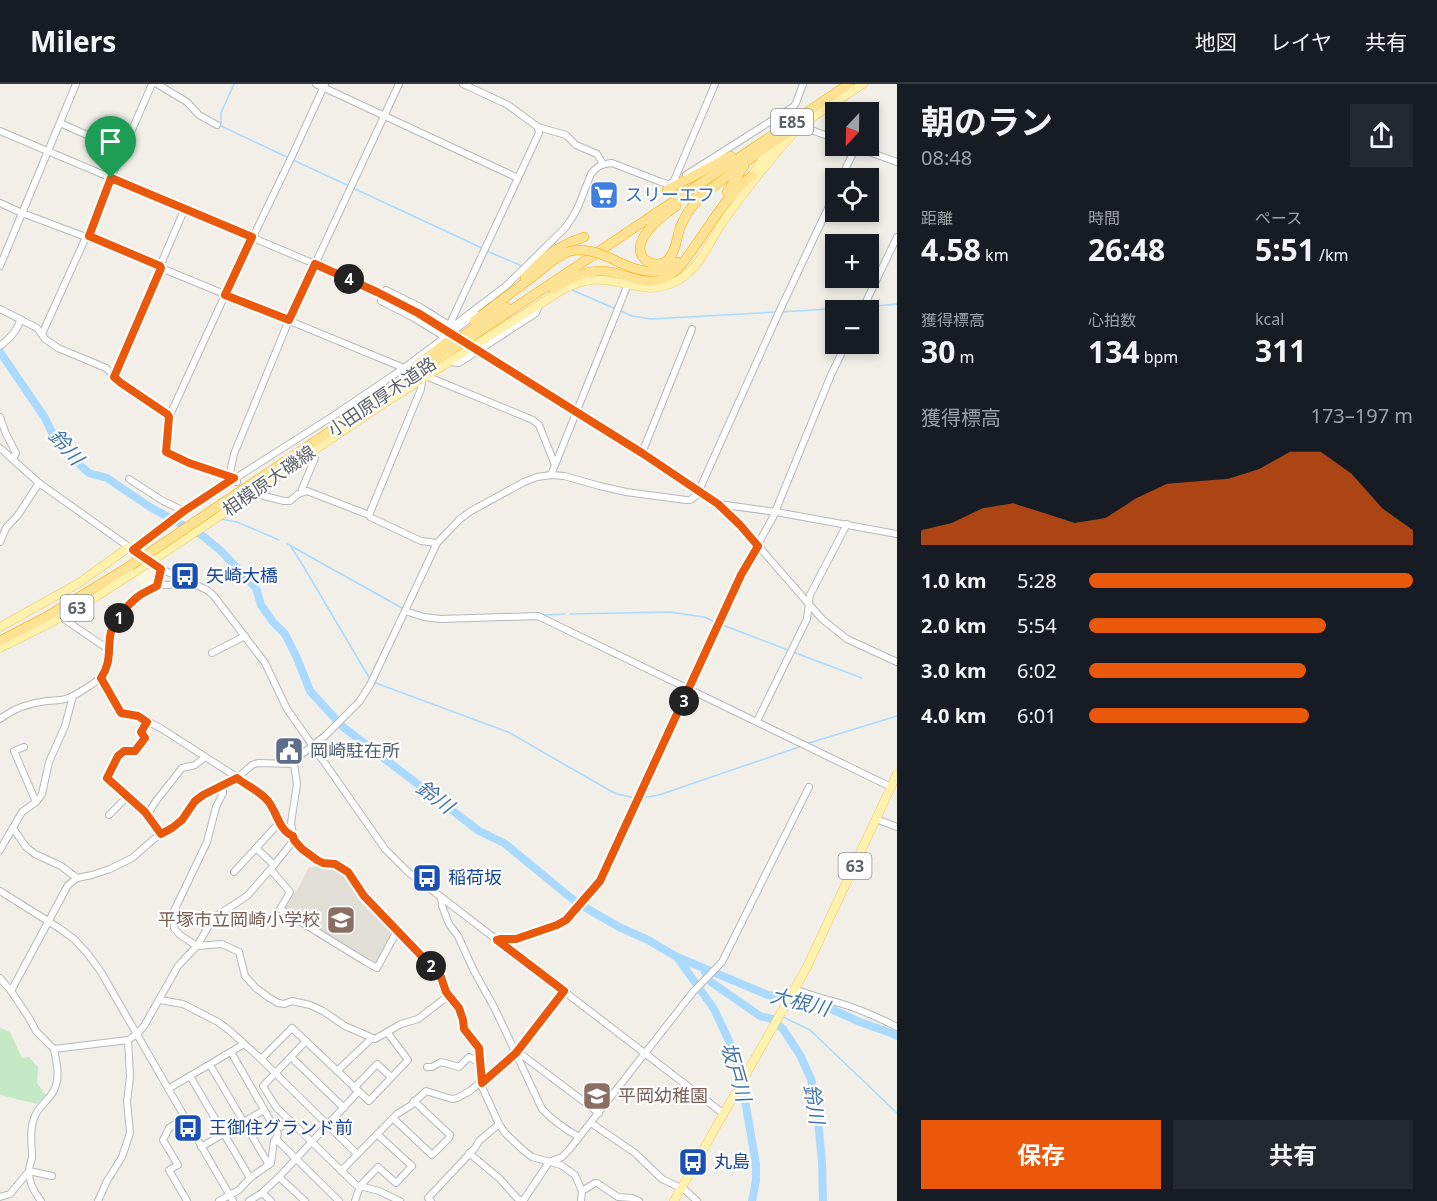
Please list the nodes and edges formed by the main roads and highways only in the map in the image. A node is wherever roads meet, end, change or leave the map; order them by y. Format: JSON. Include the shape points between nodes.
{"nodes":[{"id":1,"x":839,"y":84,"type":"edge"},
{"id":2,"x":849,"y":84,"type":"edge"},
{"id":3,"x":863,"y":84,"type":"edge"},
{"id":4,"x":797,"y":128,"type":"junction"},
{"id":5,"x":782,"y":145,"type":"junction"},
{"id":6,"x":752,"y":157,"type":"junction"},
{"id":7,"x":733,"y":158,"type":"junction"},
{"id":8,"x":752,"y":176,"type":"junction"},
{"id":9,"x":670,"y":186,"type":"road end"},
{"id":10,"x":744,"y":192,"type":"junction"},
{"id":11,"x":585,"y":237,"type":"dead end"},
{"id":12,"x":513,"y":292,"type":"junction"},
{"id":13,"x":477,"y":334,"type":"junction"},
{"id":14,"x":406,"y":370,"type":"junction"},
{"id":15,"x":211,"y":508,"type":"junction"},
{"id":16,"x":150,"y":562,"type":"junction"},
{"id":17,"x":128,"y":564,"type":"junction"},
{"id":18,"x":0,"y":627,"type":"edge"},
{"id":19,"x":0,"y":635,"type":"edge"},
{"id":20,"x":0,"y":640,"type":"edge"},
{"id":21,"x":0,"y":648,"type":"edge"},
{"id":22,"x":897,"y":774,"type":"edge"},
{"id":23,"x":674,"y":1201,"type":"edge"}],
"edges":[{"from":1,"to":7,"type":"highway","name":"小田原厚木道路","number":"E85"},
{"from":2,"to":7,"type":"highway","name":"小田原厚木道路","number":"E85"},
{"from":3,"to":4,"type":"main road","name":"相模原大磯線","number":"63"},
{"from":4,"to":5,"type":"main road","name":"相模原大磯線","number":"63"},
{"from":4,"to":6,"type":"highway"},
{"from":4,"to":8,"type":"main road","name":"相模原大磯線","number":"63","via":[[778,142]]},
{"from":5,"to":8,"type":"main road","number":"63"},
{"from":5,"to":10,"type":"main road","name":"相模原大磯線","number":"63"},
{"from":6,"to":7,"type":"highway","via":[[695,202],[685,216],[668,259],[658,264],[647,261],[641,247],[651,227]]},
{"from":6,"to":12,"type":"highway","bridge":true,"via":[[672,266],[644,272],[588,250],[574,250],[552,261]]},
{"from":7,"to":9,"type":"highway"},
{"from":7,"to":13,"type":"highway","name":"小田原厚木道路","number":"E85"},
{"from":7,"to":14,"type":"highway","name":"小田原厚木道路","number":"E85"},
{"from":8,"to":10,"type":"main road","name":"相模原大磯線","number":"63"},
{"from":8,"to":13,"type":"highway","via":[[738,187],[670,275],[643,281],[607,271],[587,273],[566,281]]},
{"from":10,"to":16,"type":"main road","name":"相模原大磯線","number":"63","via":[[698,262],[678,281],[659,288],[598,279],[562,290]]},
{"from":11,"to":12,"type":"highway","via":[[546,256]]},
{"from":12,"to":14,"type":"highway"},
{"from":13,"to":15,"type":"highway","name":"小田原厚木道路","number":"E85"},
{"from":14,"to":15,"type":"highway","name":"小田原厚木道路","number":"E85"},
{"from":15,"to":17,"type":"highway","name":"小田原厚木道路","number":"E85"},
{"from":16,"to":18,"type":"main road","number":"63","via":[[131,549]]},
{"from":16,"to":21,"type":"main road","number":"63","via":[[61,617]]},
{"from":17,"to":19,"type":"highway","name":"小田原厚木道路","number":"E85"},
{"from":17,"to":20,"type":"highway","name":"小田原厚木道路","number":"E85","via":[[46,617]]},
{"from":22,"to":23,"type":"main road","number":"63","via":[[816,951]]}]}
